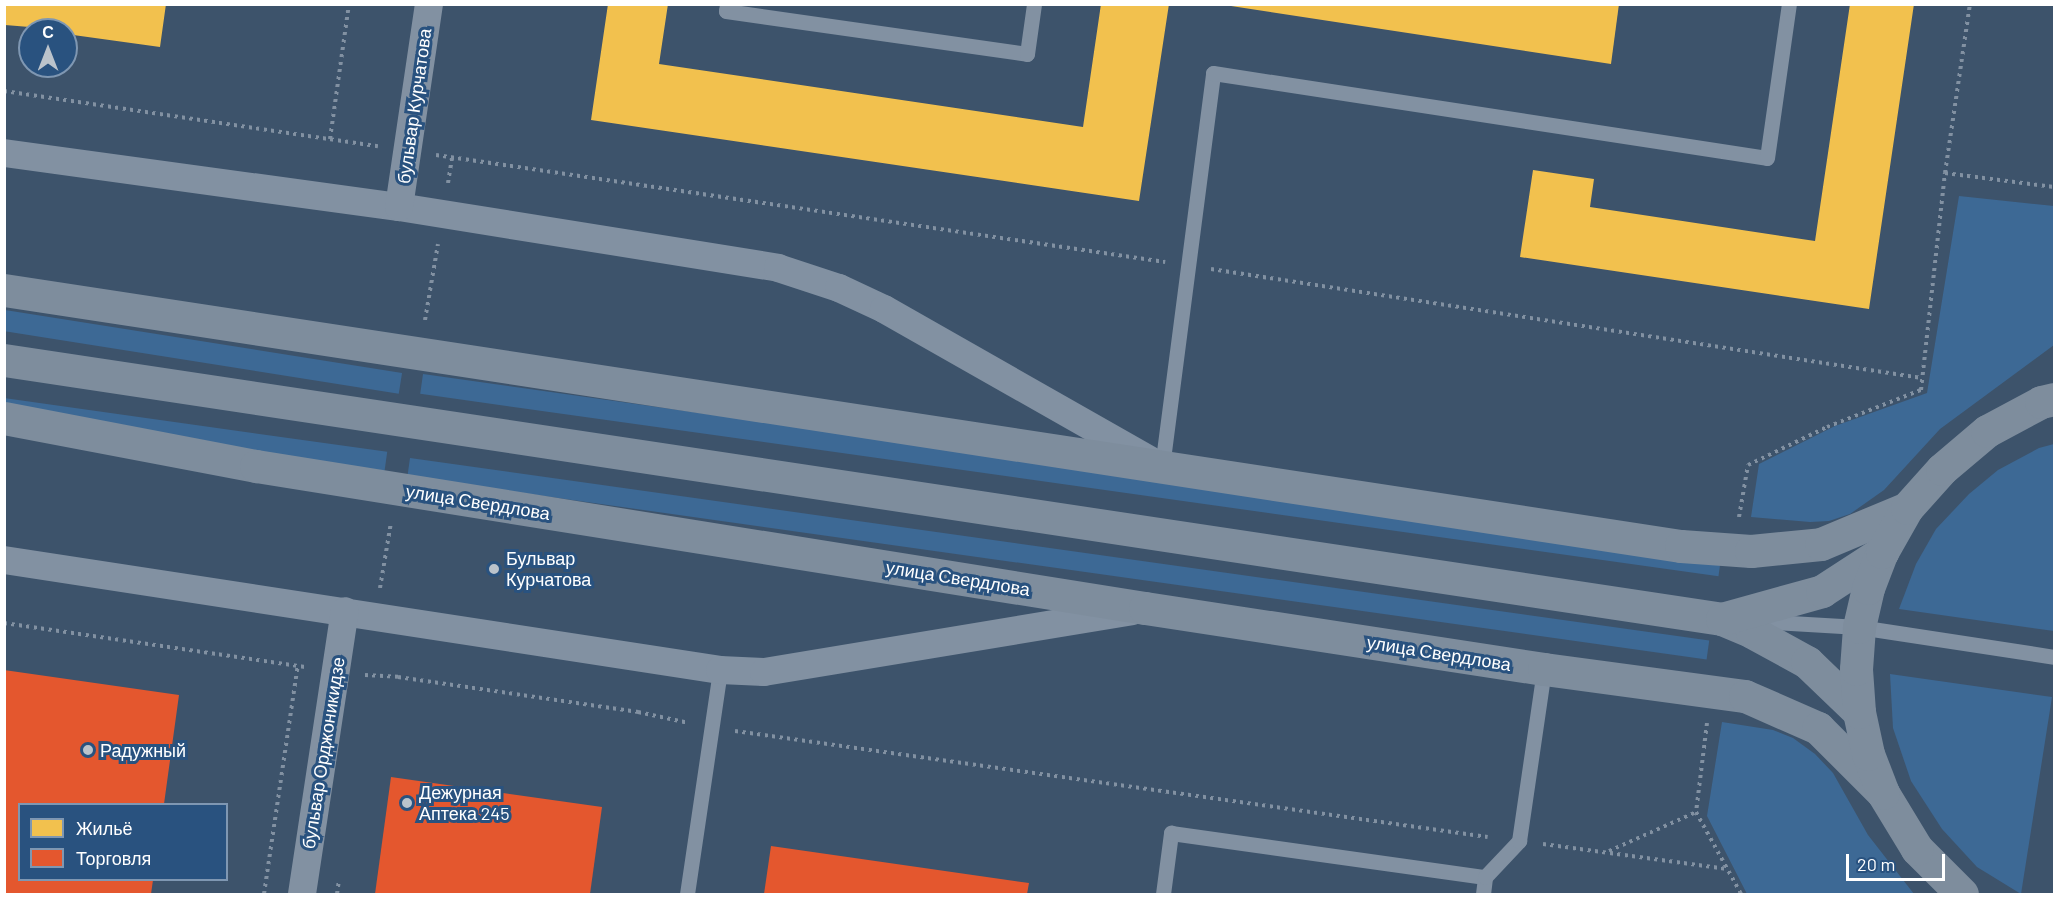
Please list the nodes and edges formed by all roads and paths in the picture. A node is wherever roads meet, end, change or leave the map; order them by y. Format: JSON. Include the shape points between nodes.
{"nodes":[{"id":1,"x":350,"y":4,"type":"edge"},
{"id":2,"x":429,"y":4,"type":"edge"},
{"id":3,"x":727,"y":4,"type":"edge"},
{"id":4,"x":1034,"y":4,"type":"edge"},
{"id":5,"x":1789,"y":4,"type":"edge"},
{"id":6,"x":1970,"y":4,"type":"edge"},
{"id":7,"x":4,"y":91,"type":"edge"},
{"id":8,"x":330,"y":139,"type":"junction"},
{"id":9,"x":407,"y":151,"type":"junction"},
{"id":10,"x":4,"y":153,"type":"edge"},
{"id":11,"x":1945,"y":173,"type":"junction"},
{"id":12,"x":2055,"y":188,"type":"edge"},
{"id":13,"x":399,"y":207,"type":"junction"},
{"id":14,"x":1188,"y":266,"type":"junction"},
{"id":15,"x":4,"y":290,"type":"edge"},
{"id":16,"x":4,"y":360,"type":"edge"},
{"id":17,"x":1922,"y":378,"type":"junction"},
{"id":18,"x":2050,"y":398,"type":"edge"},
{"id":19,"x":4,"y":418,"type":"edge"},
{"id":20,"x":1162,"y":467,"type":"junction"},
{"id":21,"x":1907,"y":508,"type":"junction"},
{"id":22,"x":1733,"y":550,"type":"junction"},
{"id":23,"x":1882,"y":552,"type":"junction"},
{"id":24,"x":4,"y":560,"type":"edge"},
{"id":25,"x":1145,"y":608,"type":"junction"},
{"id":26,"x":345,"y":611,"type":"junction"},
{"id":27,"x":1722,"y":619,"type":"junction"},
{"id":28,"x":4,"y":623,"type":"edge"},
{"id":29,"x":1859,"y":627,"type":"junction"},
{"id":30,"x":2055,"y":657,"type":"edge"},
{"id":31,"x":298,"y":665,"type":"junction"},
{"id":32,"x":1544,"y":669,"type":"junction"},
{"id":33,"x":720,"y":670,"type":"junction"},
{"id":34,"x":336,"y":671,"type":"junction"},
{"id":35,"x":1711,"y":691,"type":"junction"},
{"id":36,"x":1859,"y":712,"type":"junction"},
{"id":37,"x":712,"y":728,"type":"junction"},
{"id":38,"x":1883,"y":793,"type":"junction"},
{"id":39,"x":1696,"y":812,"type":"junction"},
{"id":40,"x":1519,"y":841,"type":"junction"},
{"id":41,"x":1607,"y":852,"type":"junction"},
{"id":42,"x":1727,"y":869,"type":"junction"},
{"id":43,"x":1485,"y":877,"type":"junction"},
{"id":44,"x":264,"y":894,"type":"edge"},
{"id":45,"x":302,"y":894,"type":"edge"},
{"id":46,"x":687,"y":894,"type":"edge"},
{"id":47,"x":1163,"y":894,"type":"edge"},
{"id":48,"x":1483,"y":894,"type":"edge"},
{"id":49,"x":1741,"y":894,"type":"edge"},
{"id":50,"x":1962,"y":894,"type":"edge"}],
"edges":[{"from":1,"to":8,"type":"path"},
{"from":2,"to":9,"type":"street","name":"бульвар Курчатова"},
{"from":3,"to":4,"type":"lane","via":[[726,11],[1027,54]]},
{"from":5,"to":14,"type":"lane","via":[[1767,158],[1213,73]]},
{"from":6,"to":11,"type":"path"},
{"from":7,"to":8,"type":"path"},
{"from":8,"to":9,"type":"path"},
{"from":9,"to":13,"type":"street","name":"бульвар Курчатова"},
{"from":9,"to":14,"type":"path"},
{"from":10,"to":13,"type":"street"},
{"from":11,"to":12,"type":"path"},
{"from":11,"to":17,"type":"path"},
{"from":13,"to":20,"type":"street","via":[[778,268],[839,288],[884,309]]},
{"from":14,"to":17,"type":"path"},
{"from":14,"to":20,"type":"lane"},
{"from":15,"to":20,"type":"main road"},
{"from":16,"to":27,"type":"main road"},
{"from":17,"to":22,"type":"path","via":[[1921,390],[1827,427],[1748,465]]},
{"from":18,"to":21,"type":"main road","via":[[1987,431],[1942,469]]},
{"from":19,"to":25,"type":"main road","name":"улица Свердлова","via":[[256,466]]},
{"from":20,"to":22,"type":"main road","via":[[1681,546]]},
{"from":21,"to":22,"type":"main road","via":[[1821,544],[1782,550]]},
{"from":21,"to":23,"type":"main road"},
{"from":23,"to":27,"type":"main road","via":[[1822,591]]},
{"from":23,"to":29,"type":"main road"},
{"from":24,"to":26,"type":"street"},
{"from":25,"to":32,"type":"main road","name":"улица Свердлова"},
{"from":25,"to":33,"type":"street","via":[[764,672]]},
{"from":26,"to":33,"type":"street"},
{"from":26,"to":34,"type":"street","name":"бульвар Орджоникидзе"},
{"from":27,"to":29,"type":"lane"},
{"from":27,"to":36,"type":"main road","via":[[1807,662]]},
{"from":28,"to":31,"type":"path"},
{"from":29,"to":30,"type":"lane"},
{"from":29,"to":36,"type":"main road"},
{"from":31,"to":34,"type":"path"},
{"from":31,"to":44,"type":"path"},
{"from":32,"to":35,"type":"main road","name":"улица Свердлова"},
{"from":32,"to":40,"type":"lane"},
{"from":33,"to":37,"type":"lane"},
{"from":34,"to":37,"type":"path","via":[[638,712]]},
{"from":34,"to":45,"type":"street","name":"бульвар Орджоникидзе"},
{"from":35,"to":38,"type":"main road","name":"улица Свердлова","via":[[1745,696],[1818,728]]},
{"from":35,"to":39,"type":"path"},
{"from":36,"to":38,"type":"main road","via":[[1868,754]]},
{"from":37,"to":40,"type":"path"},
{"from":37,"to":46,"type":"lane"},
{"from":38,"to":50,"type":"main road","via":[[1917,849]]},
{"from":39,"to":41,"type":"path"},
{"from":39,"to":42,"type":"path"},
{"from":40,"to":41,"type":"path"},
{"from":40,"to":43,"type":"lane"},
{"from":41,"to":42,"type":"path"},
{"from":42,"to":49,"type":"path"},
{"from":43,"to":47,"type":"lane","via":[[1171,833]]},
{"from":43,"to":48,"type":"lane"}]}
